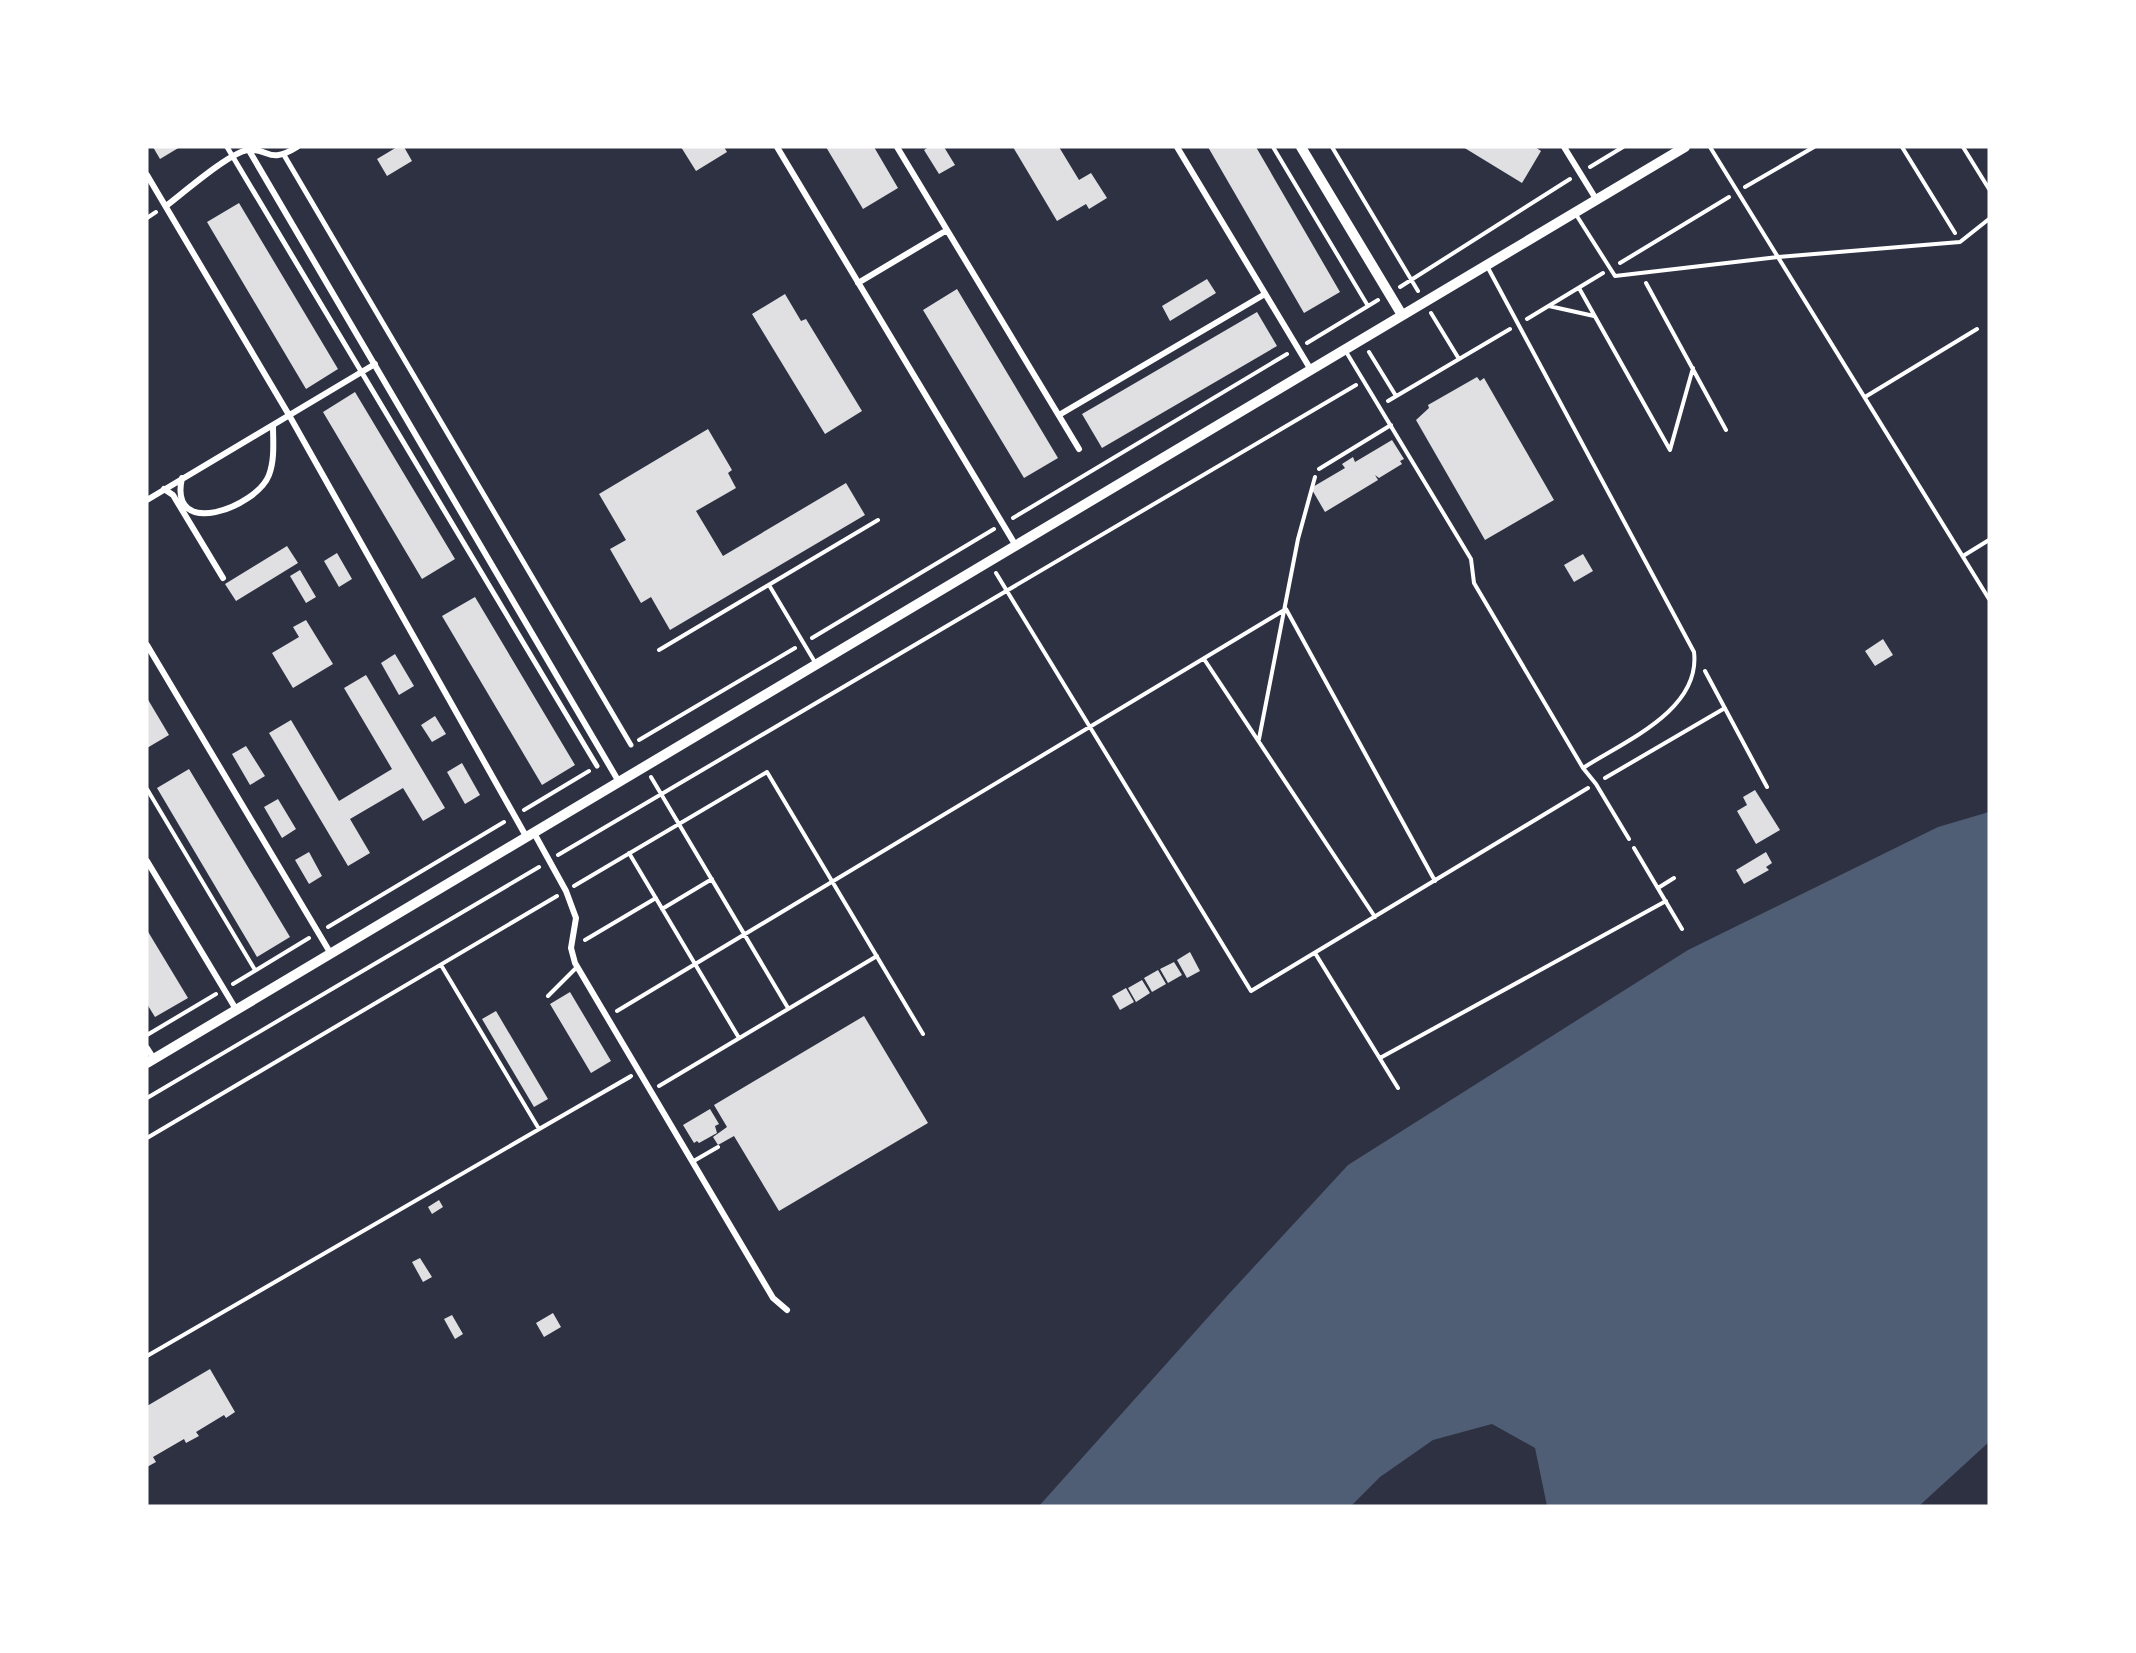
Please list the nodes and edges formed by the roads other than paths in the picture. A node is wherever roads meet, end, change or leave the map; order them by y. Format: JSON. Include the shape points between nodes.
{"nodes":[{"id":1,"x":227,"y":147,"type":"edge"},
{"id":2,"x":297,"y":147,"type":"edge"},
{"id":3,"x":777,"y":147,"type":"edge"},
{"id":4,"x":897,"y":147,"type":"edge"},
{"id":5,"x":1177,"y":147,"type":"edge"},
{"id":6,"x":1301,"y":147,"type":"edge"},
{"id":7,"x":1685,"y":147,"type":"edge"},
{"id":8,"x":1710,"y":147,"type":"edge"},
{"id":9,"x":248,"y":148,"type":"edge"},
{"id":10,"x":1563,"y":148,"type":"edge"},
{"id":11,"x":284,"y":155,"type":"junction"},
{"id":12,"x":232,"y":156,"type":"junction"},
{"id":13,"x":147,"y":175,"type":"edge"},
{"id":14,"x":1596,"y":199,"type":"junction"},
{"id":15,"x":166,"y":206,"type":"junction"},
{"id":16,"x":1575,"y":212,"type":"junction"},
{"id":17,"x":1989,"y":219,"type":"edge"},
{"id":18,"x":947,"y":230,"type":"junction"},
{"id":19,"x":1778,"y":257,"type":"junction"},
{"id":20,"x":1486,"y":265,"type":"junction"},
{"id":21,"x":858,"y":283,"type":"junction"},
{"id":22,"x":1265,"y":294,"type":"junction"},
{"id":23,"x":1402,"y":315,"type":"junction"},
{"id":24,"x":1977,"y":329,"type":"dead end"},
{"id":25,"x":1345,"y":349,"type":"junction"},
{"id":26,"x":375,"y":364,"type":"junction"},
{"id":27,"x":1311,"y":370,"type":"junction"},
{"id":28,"x":362,"y":372,"type":"junction"},
{"id":29,"x":1865,"y":398,"type":"junction"},
{"id":30,"x":290,"y":415,"type":"junction"},
{"id":31,"x":1059,"y":415,"type":"junction"},
{"id":32,"x":273,"y":424,"type":"junction"},
{"id":33,"x":1391,"y":425,"type":"junction"},
{"id":34,"x":1079,"y":448,"type":"dead end"},
{"id":35,"x":1319,"y":469,"type":"road end"},
{"id":36,"x":182,"y":478,"type":"junction"},
{"id":37,"x":164,"y":489,"type":"junction"},
{"id":38,"x":147,"y":500,"type":"edge"},
{"id":39,"x":878,"y":520,"type":"dead end"},
{"id":40,"x":1989,"y":540,"type":"edge"},
{"id":41,"x":1016,"y":546,"type":"junction"},
{"id":42,"x":1963,"y":556,"type":"junction"},
{"id":43,"x":223,"y":578,"type":"dead end"},
{"id":44,"x":769,"y":585,"type":"junction"},
{"id":45,"x":1989,"y":599,"type":"edge"},
{"id":46,"x":147,"y":645,"type":"edge"},
{"id":47,"x":659,"y":650,"type":"dead end"},
{"id":48,"x":816,"y":665,"type":"junction"},
{"id":49,"x":631,"y":745,"type":"road end"},
{"id":50,"x":597,"y":766,"type":"road end"},
{"id":51,"x":1583,"y":768,"type":"junction"},
{"id":52,"x":620,"y":783,"type":"junction"},
{"id":53,"x":531,"y":836,"type":"junction"},
{"id":54,"x":1629,"y":839,"type":"road end"},
{"id":55,"x":147,"y":861,"type":"edge"},
{"id":56,"x":331,"y":954,"type":"junction"},
{"id":57,"x":578,"y":966,"type":"junction"},
{"id":58,"x":548,"y":996,"type":"dead end"},
{"id":59,"x":237,"y":1011,"type":"junction"},
{"id":60,"x":147,"y":1048,"type":"edge"},
{"id":61,"x":150,"y":1061,"type":"edge"},
{"id":62,"x":718,"y":1147,"type":"dead end"},
{"id":63,"x":691,"y":1162,"type":"junction"},
{"id":64,"x":787,"y":1310,"type":"dead end"}],
"edges":[{"from":1,"to":12,"type":"street"},
{"from":2,"to":11,"type":"street"},
{"from":3,"to":21,"type":"street"},
{"from":4,"to":18,"type":"street"},
{"from":5,"to":22,"type":"street"},
{"from":6,"to":23,"type":"street"},
{"from":7,"to":14,"type":"street"},
{"from":8,"to":19,"type":"lane"},
{"from":9,"to":11,"type":"street","via":[[270,156]]},
{"from":9,"to":12,"type":"street"},
{"from":9,"to":26,"type":"street"},
{"from":10,"to":14,"type":"street"},
{"from":11,"to":49,"type":"street"},
{"from":12,"to":15,"type":"street"},
{"from":12,"to":28,"type":"street"},
{"from":13,"to":15,"type":"street"},
{"from":14,"to":16,"type":"street"},
{"from":15,"to":30,"type":"street"},
{"from":16,"to":19,"type":"lane","via":[[1615,276]]},
{"from":16,"to":20,"type":"street"},
{"from":17,"to":19,"type":"lane","via":[[1960,242]]},
{"from":18,"to":21,"type":"street"},
{"from":18,"to":31,"type":"street"},
{"from":19,"to":29,"type":"lane"},
{"from":20,"to":23,"type":"street"},
{"from":20,"to":51,"type":"lane","via":[[1694,652],[1691,685],[1675,708]]},
{"from":21,"to":41,"type":"street"},
{"from":22,"to":27,"type":"street"},
{"from":22,"to":31,"type":"street"},
{"from":23,"to":25,"type":"street"},
{"from":24,"to":29,"type":"lane"},
{"from":25,"to":27,"type":"street"},
{"from":25,"to":33,"type":"lane"},
{"from":26,"to":28,"type":"street"},
{"from":26,"to":52,"type":"street"},
{"from":27,"to":41,"type":"street"},
{"from":28,"to":30,"type":"street"},
{"from":28,"to":50,"type":"street"},
{"from":29,"to":42,"type":"lane"},
{"from":30,"to":32,"type":"street"},
{"from":30,"to":53,"type":"street","via":[[514,816]]},
{"from":31,"to":34,"type":"street"},
{"from":32,"to":36,"type":"street"},
{"from":32,"to":36,"type":"street","via":[[269,476],[262,487],[243,501],[222,512],[199,514],[189,510],[182,500]]},
{"from":33,"to":35,"type":"lane"},
{"from":33,"to":51,"type":"lane","via":[[1472,559],[1474,583]]},
{"from":36,"to":37,"type":"street"},
{"from":37,"to":38,"type":"street"},
{"from":37,"to":43,"type":"street","via":[[173,495]]},
{"from":39,"to":44,"type":"lane"},
{"from":40,"to":42,"type":"lane"},
{"from":41,"to":48,"type":"street"},
{"from":42,"to":45,"type":"lane"},
{"from":44,"to":47,"type":"lane"},
{"from":44,"to":48,"type":"lane"},
{"from":46,"to":56,"type":"street"},
{"from":48,"to":52,"type":"street"},
{"from":51,"to":54,"type":"lane"},
{"from":52,"to":53,"type":"street"},
{"from":53,"to":56,"type":"street"},
{"from":53,"to":57,"type":"street","via":[[550,861],[576,918],[571,948]]},
{"from":55,"to":59,"type":"street"},
{"from":56,"to":59,"type":"street"},
{"from":57,"to":58,"type":"lane"},
{"from":57,"to":63,"type":"street"},
{"from":59,"to":61,"type":"street"},
{"from":60,"to":61,"type":"street"},
{"from":62,"to":63,"type":"lane"},
{"from":63,"to":64,"type":"street","via":[[773,1298]]}]}
